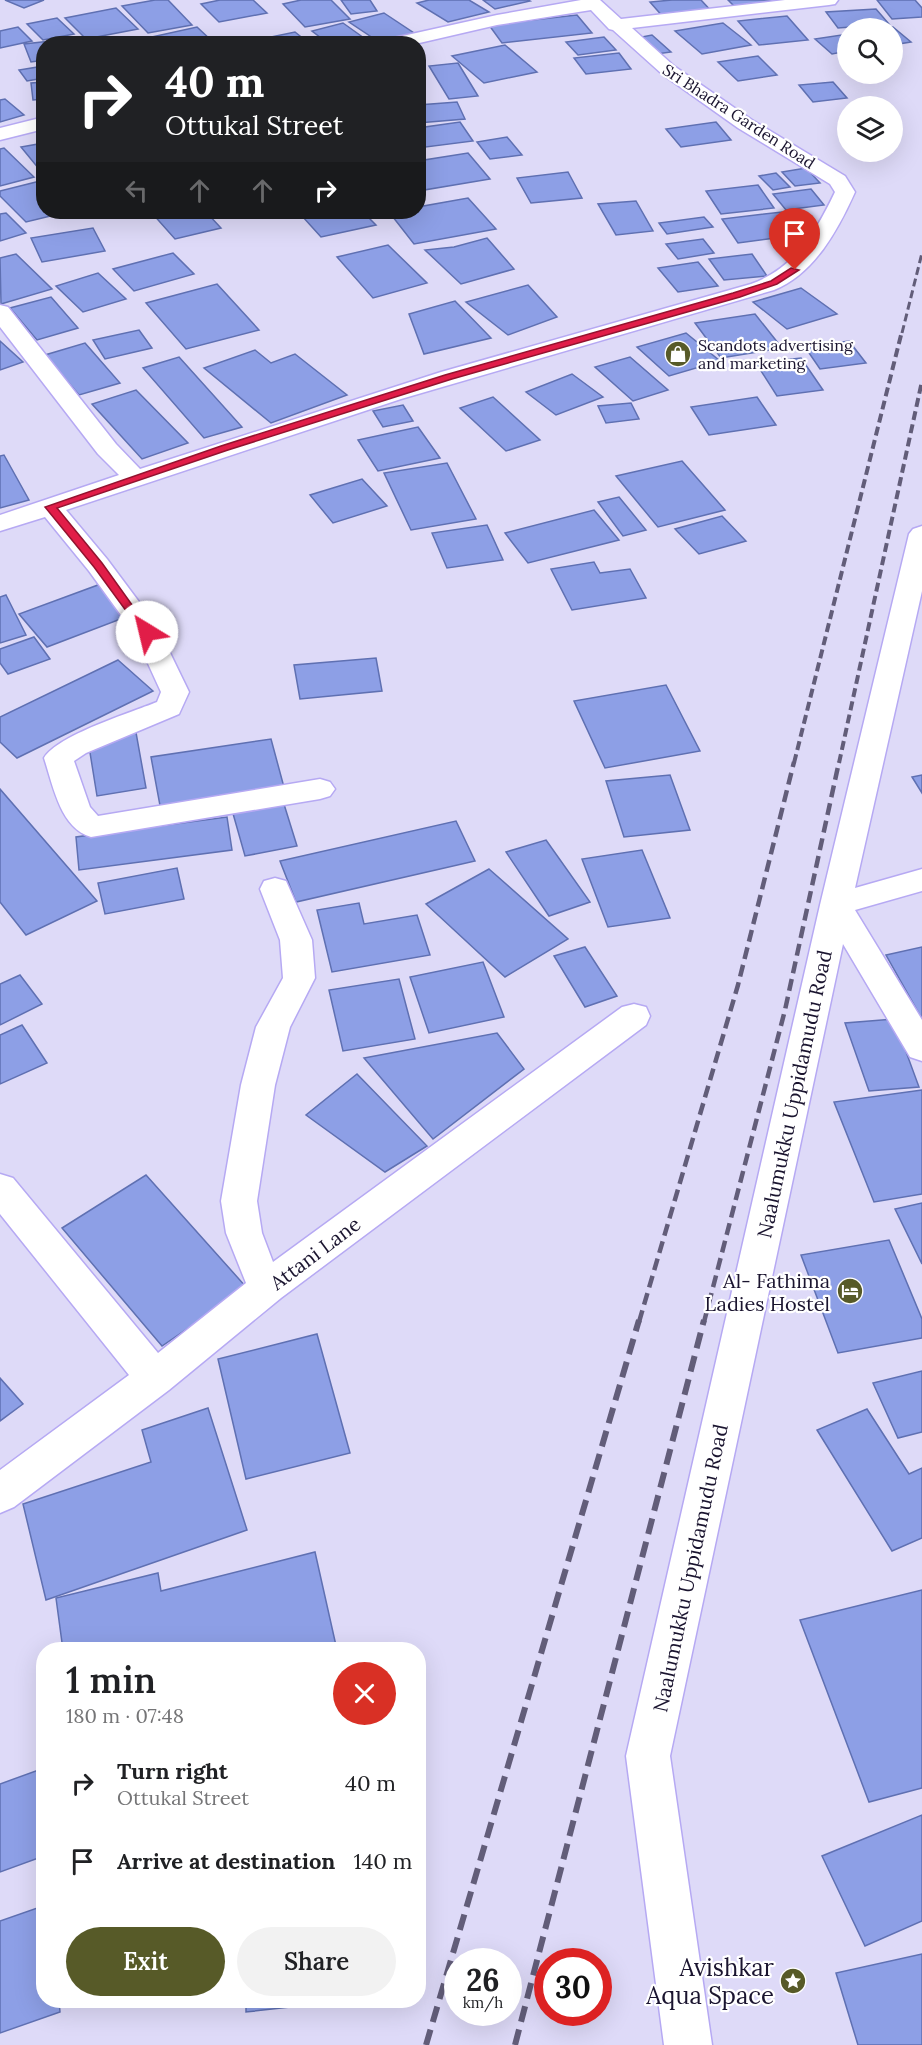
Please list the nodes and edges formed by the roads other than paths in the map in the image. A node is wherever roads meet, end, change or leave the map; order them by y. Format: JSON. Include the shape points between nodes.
{"nodes":[{"id":1,"x":829,"y":0,"type":"edge"},
{"id":2,"x":592,"y":2,"type":"edge"},
{"id":3,"x":615,"y":24,"type":"junction"},
{"id":4,"x":425,"y":36,"type":"edge"},
{"id":5,"x":36,"y":125,"type":"edge"},
{"id":6,"x":0,"y":134,"type":"edge"},
{"id":7,"x":0,"y":312,"type":"edge"},
{"id":8,"x":136,"y":479,"type":"junction"},
{"id":9,"x":50,"y":507,"type":"junction"},
{"id":10,"x":0,"y":523,"type":"edge"},
{"id":11,"x":922,"y":534,"type":"edge"},
{"id":12,"x":320,"y":789,"type":"dead end"},
{"id":13,"x":922,"y":880,"type":"edge"},
{"id":14,"x":275,"y":888,"type":"dead end"},
{"id":15,"x":836,"y":905,"type":"junction"},
{"id":16,"x":634,"y":1016,"type":"dead end"},
{"id":17,"x":922,"y":1048,"type":"edge"},
{"id":18,"x":0,"y":1188,"type":"edge"},
{"id":19,"x":268,"y":1287,"type":"junction"},
{"id":20,"x":155,"y":1378,"type":"junction"},
{"id":21,"x":0,"y":1494,"type":"edge"},
{"id":22,"x":688,"y":2045,"type":"edge"}],
"edges":[{"from":1,"to":3,"type":"street"},
{"from":2,"to":3,"type":"street","name":"Sri Bhadra Garden Road"},
{"from":2,"to":4,"type":"street"},
{"from":3,"to":8,"type":"street","name":"Sri Bhadra Garden Road","via":[[668,70],[745,124],[838,180],[845,192],[838,210],[795,270],[736,295],[448,377]]},
{"from":5,"to":6,"type":"street"},
{"from":7,"to":8,"type":"street"},
{"from":8,"to":9,"type":"street"},
{"from":9,"to":10,"type":"street"},
{"from":9,"to":12,"type":"street","via":[[147,632],[175,692],[169,708],[76,746],[58,758],[77,811],[91,827]]},
{"from":11,"to":15,"type":"street","name":"Naalumukku Uppidamudu Road"},
{"from":13,"to":15,"type":"street"},
{"from":14,"to":19,"type":"street","via":[[296,940],[299,978],[273,1027],[258,1085],[239,1202],[244,1233]]},
{"from":15,"to":17,"type":"street"},
{"from":15,"to":22,"type":"street","name":"Naalumukku Uppidamudu Road","via":[[648,1755]]},
{"from":16,"to":19,"type":"street","name":"Attani Lane"},
{"from":18,"to":20,"type":"street"},
{"from":19,"to":20,"type":"street","name":"Attani Lane"},
{"from":20,"to":21,"type":"street","name":"Attani Lane"}]}
